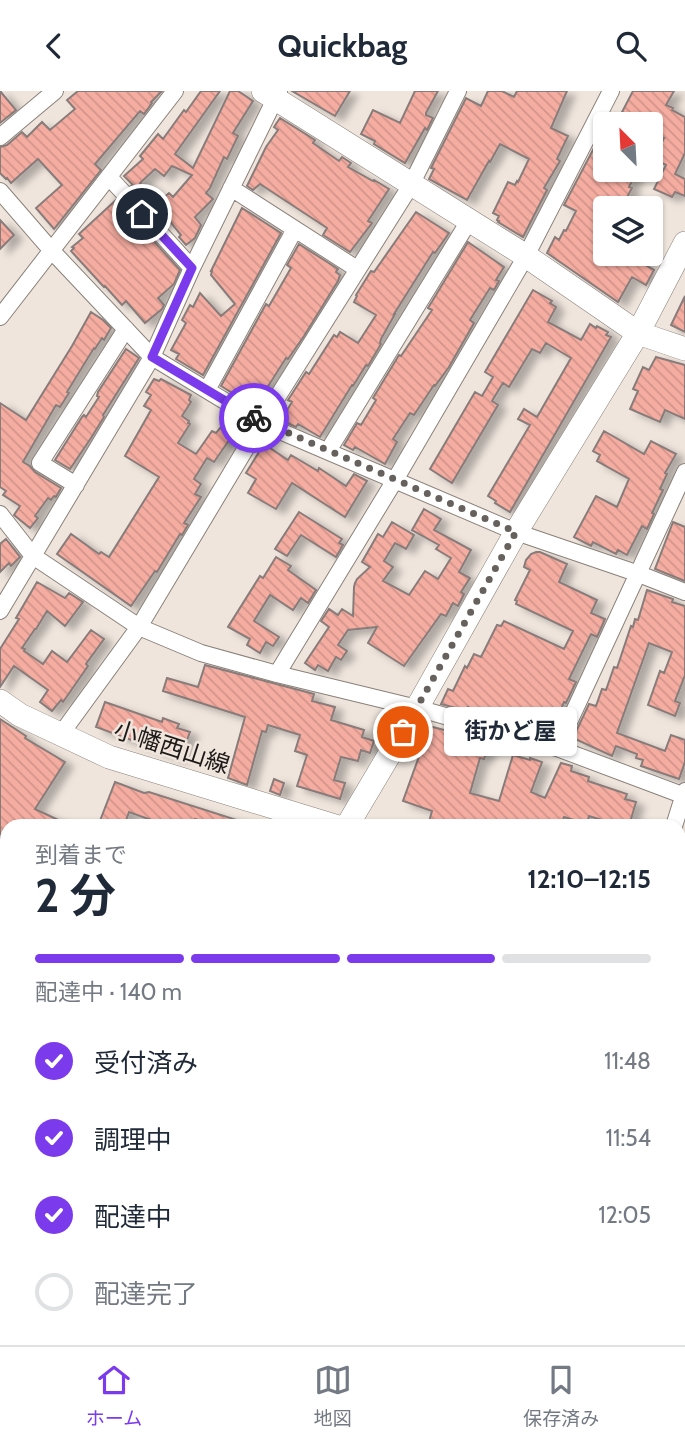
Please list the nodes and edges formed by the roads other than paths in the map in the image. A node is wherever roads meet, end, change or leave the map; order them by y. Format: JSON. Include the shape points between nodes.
{"nodes":[{"id":1,"x":55,"y":91,"type":"edge"},
{"id":2,"x":175,"y":91,"type":"edge"},
{"id":3,"x":458,"y":91,"type":"edge"},
{"id":4,"x":611,"y":91,"type":"edge"},
{"id":5,"x":272,"y":94,"type":"edge"},
{"id":6,"x":0,"y":137,"type":"edge"},
{"id":7,"x":109,"y":177,"type":"junction"},
{"id":8,"x":411,"y":185,"type":"junction"},
{"id":9,"x":231,"y":188,"type":"junction"},
{"id":10,"x":0,"y":191,"type":"edge"},
{"id":11,"x":469,"y":221,"type":"junction"},
{"id":12,"x":295,"y":229,"type":"junction"},
{"id":13,"x":685,"y":243,"type":"edge"},
{"id":14,"x":52,"y":251,"type":"junction"},
{"id":15,"x":526,"y":256,"type":"junction"},
{"id":16,"x":192,"y":268,"type":"junction"},
{"id":17,"x":357,"y":269,"type":"junction"},
{"id":18,"x":0,"y":317,"type":"edge"},
{"id":19,"x":126,"y":330,"type":"junction"},
{"id":20,"x":638,"y":333,"type":"junction"},
{"id":21,"x":685,"y":349,"type":"edge"},
{"id":22,"x":152,"y":357,"type":"junction"},
{"id":23,"x":206,"y":390,"type":"junction"},
{"id":24,"x":261,"y":423,"type":"junction"},
{"id":25,"x":328,"y":451,"type":"junction"},
{"id":26,"x":685,"y":472,"type":"edge"},
{"id":27,"x":395,"y":479,"type":"junction"},
{"id":28,"x":76,"y":485,"type":"junction"},
{"id":29,"x":0,"y":514,"type":"edge"},
{"id":30,"x":516,"y":532,"type":"junction"},
{"id":31,"x":33,"y":556,"type":"junction"},
{"id":32,"x":639,"y":574,"type":"junction"},
{"id":33,"x":685,"y":592,"type":"edge"},
{"id":34,"x":0,"y":611,"type":"edge"},
{"id":35,"x":139,"y":628,"type":"junction"},
{"id":36,"x":277,"y":674,"type":"junction"},
{"id":37,"x":0,"y":701,"type":"edge"},
{"id":38,"x":417,"y":708,"type":"junction"},
{"id":39,"x":61,"y":734,"type":"junction"},
{"id":40,"x":557,"y":748,"type":"junction"},
{"id":41,"x":684,"y":794,"type":"edge"},
{"id":42,"x":312,"y":819,"type":"edge"},
{"id":43,"x":351,"y":819,"type":"edge"},
{"id":44,"x":676,"y":819,"type":"edge"}],
"edges":[{"from":1,"to":6,"type":"street"},
{"from":2,"to":7,"type":"street"},
{"from":3,"to":8,"type":"street"},
{"from":4,"to":15,"type":"street"},
{"from":5,"to":8,"type":"street"},
{"from":5,"to":9,"type":"street"},
{"from":7,"to":14,"type":"street"},
{"from":7,"to":16,"type":"street"},
{"from":8,"to":11,"type":"street"},
{"from":8,"to":17,"type":"street"},
{"from":9,"to":12,"type":"street"},
{"from":9,"to":16,"type":"street"},
{"from":10,"to":14,"type":"street"},
{"from":11,"to":15,"type":"street"},
{"from":11,"to":25,"type":"street"},
{"from":12,"to":17,"type":"street"},
{"from":12,"to":23,"type":"street"},
{"from":13,"to":20,"type":"street"},
{"from":14,"to":18,"type":"street"},
{"from":14,"to":19,"type":"street"},
{"from":15,"to":20,"type":"street"},
{"from":15,"to":27,"type":"street"},
{"from":16,"to":22,"type":"street"},
{"from":17,"to":24,"type":"street"},
{"from":19,"to":22,"type":"street"},
{"from":19,"to":28,"type":"street","via":[[40,463]]},
{"from":20,"to":21,"type":"street"},
{"from":20,"to":30,"type":"street"},
{"from":22,"to":23,"type":"street"},
{"from":22,"to":28,"type":"street"},
{"from":23,"to":24,"type":"street"},
{"from":24,"to":25,"type":"street"},
{"from":24,"to":35,"type":"street"},
{"from":25,"to":27,"type":"street"},
{"from":26,"to":32,"type":"street"},
{"from":27,"to":30,"type":"street"},
{"from":27,"to":36,"type":"street"},
{"from":28,"to":31,"type":"street"},
{"from":29,"to":31,"type":"street"},
{"from":30,"to":32,"type":"street"},
{"from":30,"to":38,"type":"street"},
{"from":31,"to":34,"type":"street"},
{"from":31,"to":35,"type":"street"},
{"from":32,"to":33,"type":"street"},
{"from":32,"to":40,"type":"street"},
{"from":35,"to":36,"type":"street","via":[[201,653]]},
{"from":35,"to":39,"type":"street"},
{"from":36,"to":38,"type":"street"},
{"from":37,"to":39,"type":"street","name":"小幡西山線"},
{"from":38,"to":40,"type":"street"},
{"from":38,"to":43,"type":"street"},
{"from":39,"to":42,"type":"street","name":"小幡西山線","via":[[109,757]]},
{"from":40,"to":41,"type":"street"},
{"from":41,"to":44,"type":"street"}]}
